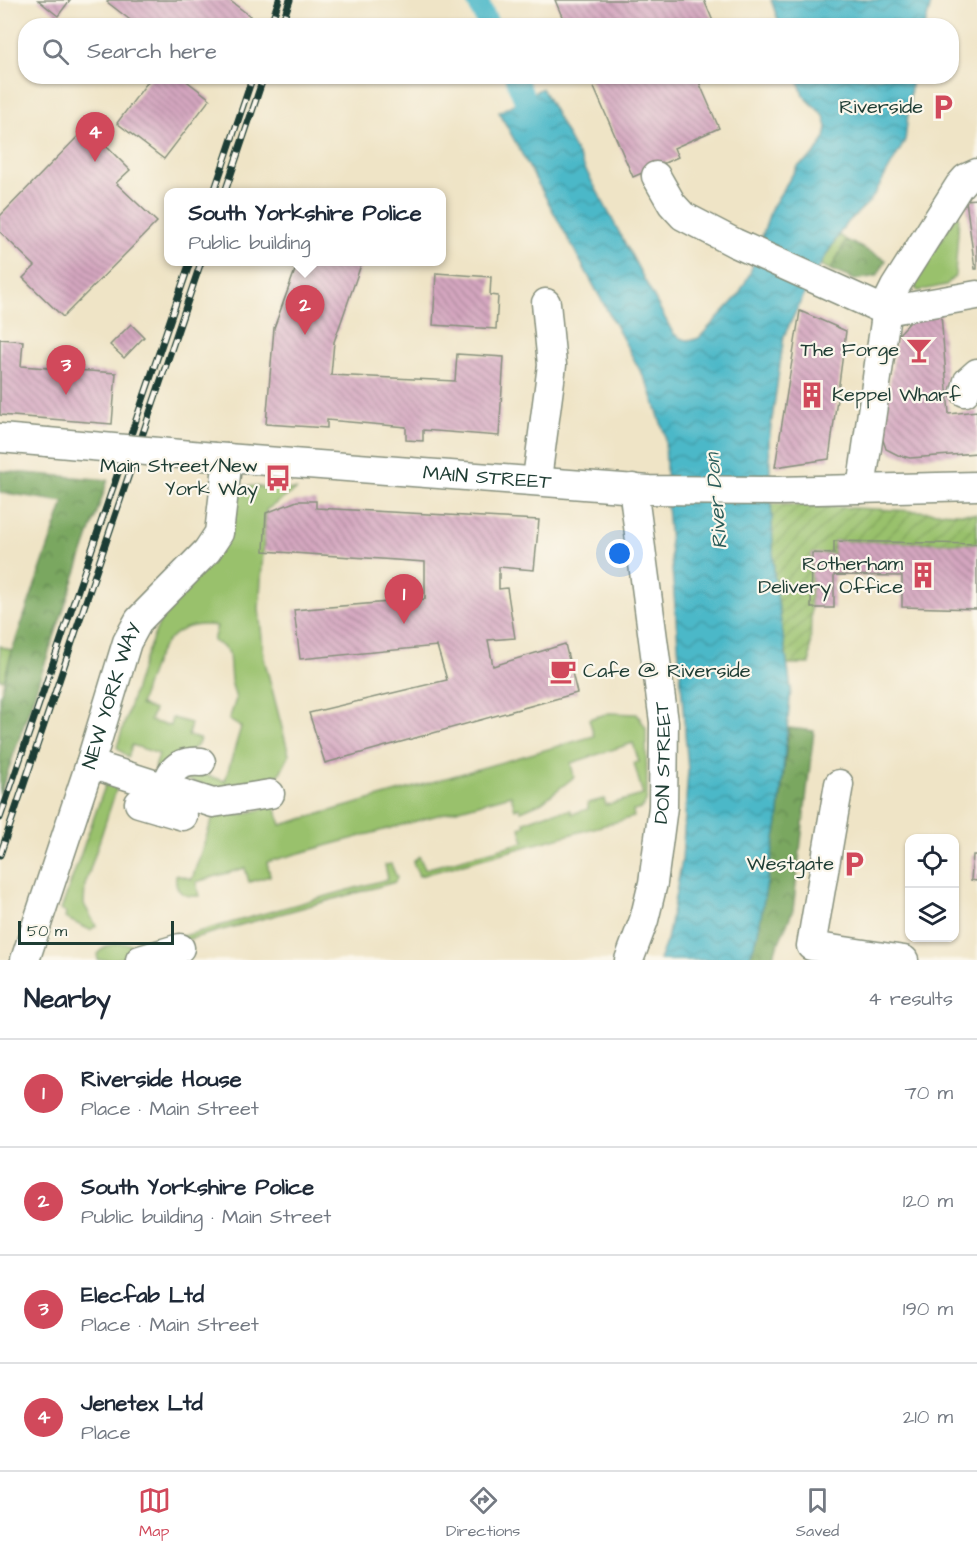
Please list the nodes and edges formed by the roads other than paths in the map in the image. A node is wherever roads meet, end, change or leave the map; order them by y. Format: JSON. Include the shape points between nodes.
{"nodes":[{"id":1,"x":977,"y":173,"type":"edge"},
{"id":2,"x":656,"y":176,"type":"dead end"},
{"id":3,"x":977,"y":295,"type":"edge"},
{"id":4,"x":546,"y":303,"type":"dead end"},
{"id":5,"x":886,"y":311,"type":"junction"},
{"id":6,"x":0,"y":438,"type":"edge"},
{"id":7,"x":221,"y":457,"type":"junction"},
{"id":8,"x":537,"y":479,"type":"junction"},
{"id":9,"x":977,"y":486,"type":"edge"},
{"id":10,"x":641,"y":489,"type":"junction"},
{"id":11,"x":861,"y":489,"type":"junction"},
{"id":12,"x":201,"y":762,"type":"dead end"},
{"id":13,"x":90,"y":764,"type":"junction"},
{"id":14,"x":839,"y":784,"type":"dead end"},
{"id":15,"x":270,"y":794,"type":"dead end"},
{"id":16,"x":162,"y":804,"type":"junction"},
{"id":17,"x":180,"y":948,"type":"dead end"},
{"id":18,"x":26,"y":959,"type":"edge"},
{"id":19,"x":140,"y":960,"type":"edge"},
{"id":20,"x":629,"y":960,"type":"edge"},
{"id":21,"x":904,"y":960,"type":"edge"}],
"edges":[{"from":1,"to":5,"type":"street","via":[[959,186],[895,287]]},
{"from":2,"to":5,"type":"street","via":[[683,216]]},
{"from":3,"to":5,"type":"street"},
{"from":4,"to":8,"type":"street","via":[[552,365]]},
{"from":5,"to":11,"type":"street"},
{"from":6,"to":7,"type":"street","name":"MAIN STREET","bridge":true},
{"from":7,"to":8,"type":"street","name":"MAIN STREET"},
{"from":7,"to":13,"type":"street","name":"NEW YORK WAY","via":[[219,533],[207,551],[139,620],[127,642]]},
{"from":8,"to":10,"type":"street","name":"MAIN STREET"},
{"from":9,"to":11,"type":"street","name":"MAIN STREET"},
{"from":10,"to":11,"type":"street","name":"MAIN STREET"},
{"from":10,"to":20,"type":"street","name":"DON STREET","via":[[664,722],[663,807],[653,883]]},
{"from":12,"to":16,"type":"street","via":[[190,761],[173,768]]},
{"from":13,"to":16,"type":"street"},
{"from":13,"to":18,"type":"street","name":"NEW YORK WAY"},
{"from":14,"to":21,"type":"street","via":[[811,946]]},
{"from":15,"to":16,"type":"street","via":[[213,803]]},
{"from":17,"to":19,"type":"street"}]}
